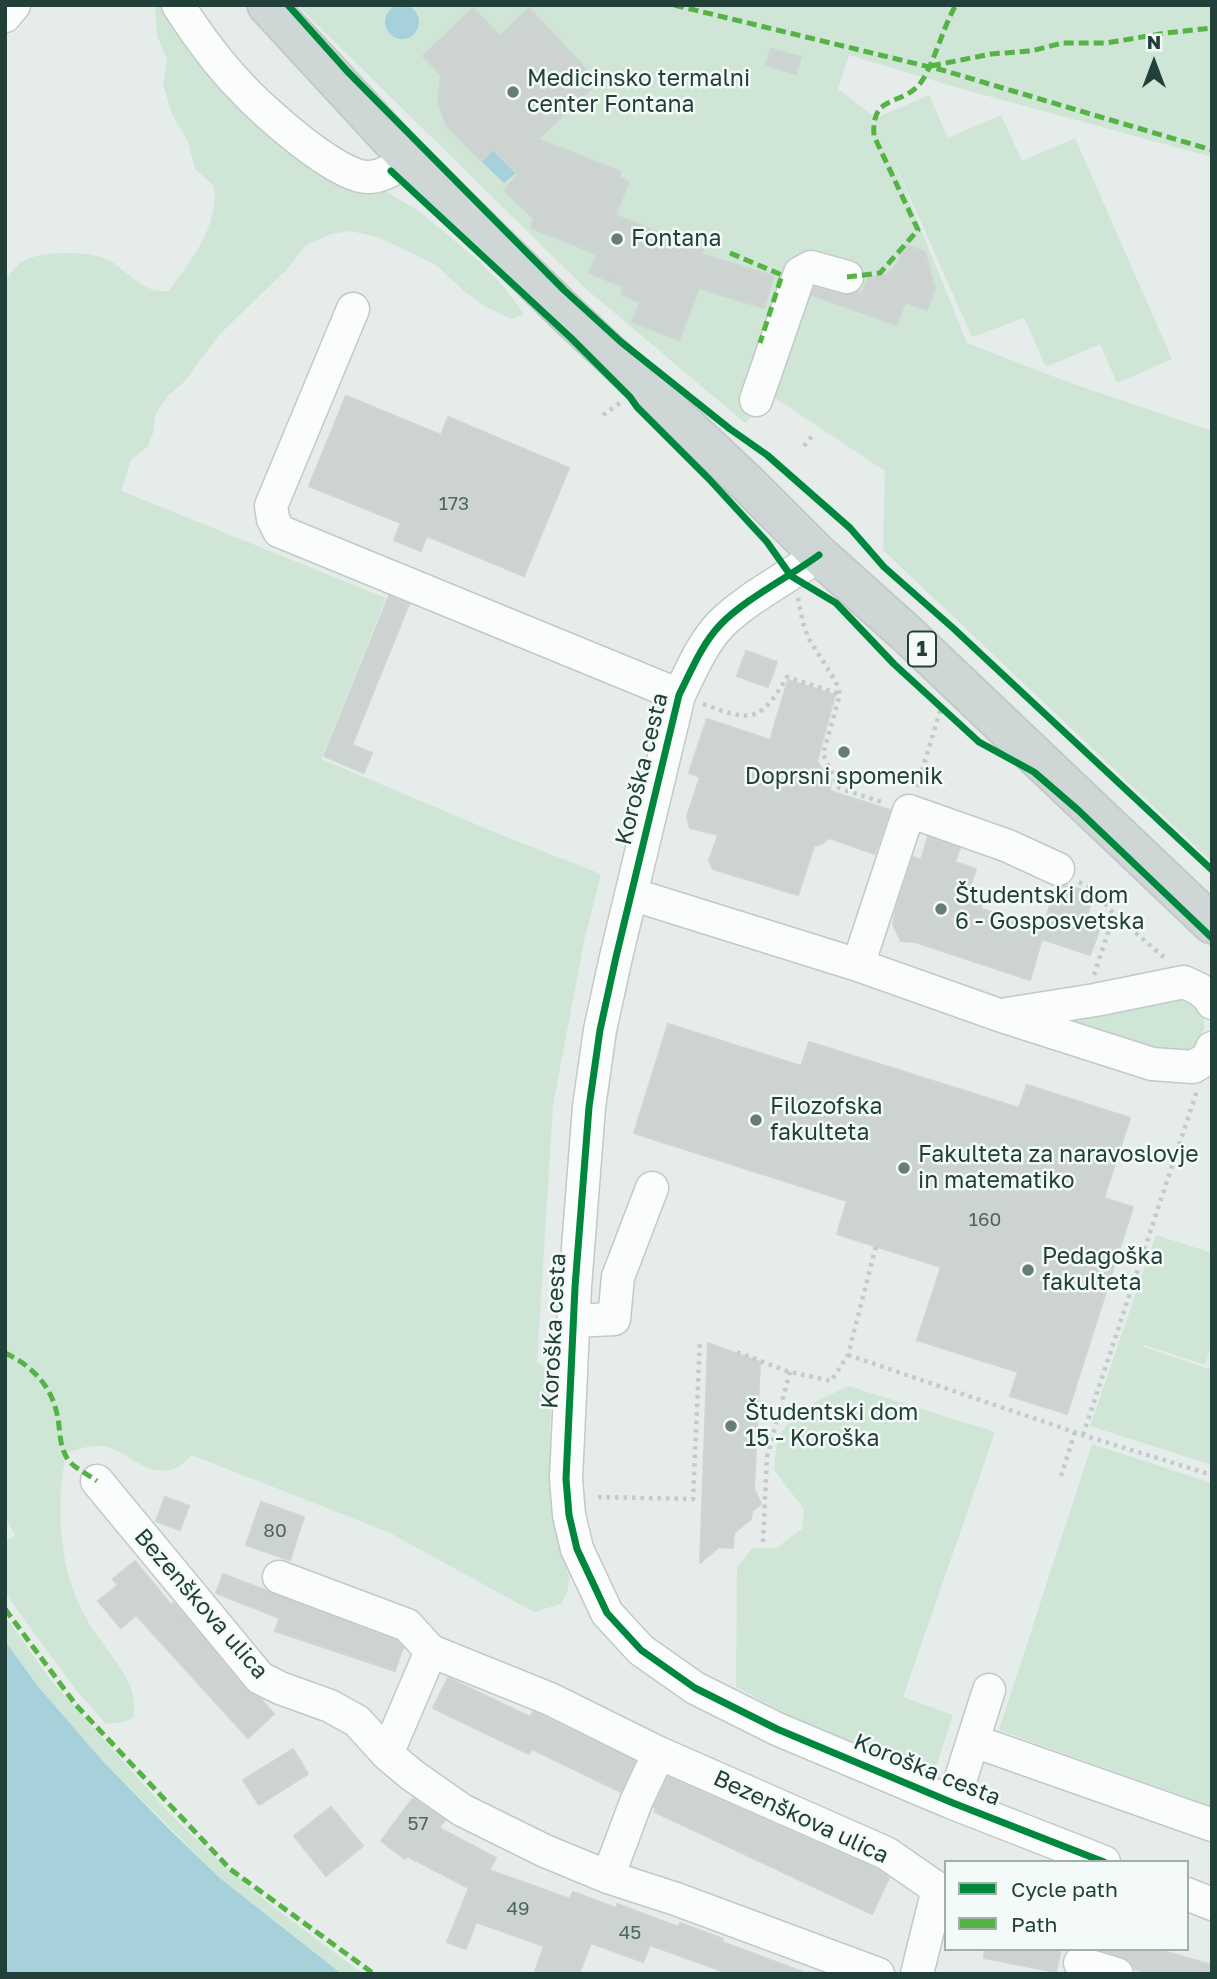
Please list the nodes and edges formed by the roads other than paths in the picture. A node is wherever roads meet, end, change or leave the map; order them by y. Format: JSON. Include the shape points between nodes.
{"nodes":[{"id":1,"x":14,"y":5,"type":"edge"},
{"id":2,"x":177,"y":5,"type":"edge"},
{"id":3,"x":267,"y":5,"type":"edge"},
{"id":4,"x":5,"y":16,"type":"edge"},
{"id":5,"x":408,"y":158,"type":"junction"},
{"id":6,"x":847,"y":277,"type":"dead end"},
{"id":7,"x":353,"y":309,"type":"dead end"},
{"id":8,"x":756,"y":400,"type":"dead end"},
{"id":9,"x":805,"y":566,"type":"junction"},
{"id":10,"x":679,"y":695,"type":"junction"},
{"id":11,"x":1058,"y":869,"type":"road end"},
{"id":12,"x":631,"y":894,"type":"junction"},
{"id":13,"x":1212,"y":924,"type":"edge"},
{"id":14,"x":858,"y":965,"type":"junction"},
{"id":15,"x":1212,"y":1003,"type":"edge"},
{"id":16,"x":999,"y":1015,"type":"junction"},
{"id":17,"x":1204,"y":1070,"type":"edge"},
{"id":18,"x":652,"y":1188,"type":"dead end"},
{"id":19,"x":574,"y":1321,"type":"junction"},
{"id":20,"x":97,"y":1481,"type":"dead end"},
{"id":21,"x":279,"y":1577,"type":"dead end"},
{"id":22,"x":431,"y":1651,"type":"junction"},
{"id":23,"x":989,"y":1690,"type":"dead end"},
{"id":24,"x":974,"y":1741,"type":"junction"},
{"id":25,"x":659,"y":1753,"type":"junction"},
{"id":26,"x":387,"y":1754,"type":"junction"},
{"id":27,"x":953,"y":1803,"type":"junction"},
{"id":28,"x":1212,"y":1825,"type":"edge"},
{"id":29,"x":1099,"y":1860,"type":"edge"},
{"id":30,"x":608,"y":1877,"type":"junction"},
{"id":31,"x":942,"y":1890,"type":"edge"},
{"id":32,"x":1189,"y":1895,"type":"edge"},
{"id":33,"x":1212,"y":1904,"type":"edge"},
{"id":34,"x":1080,"y":1962,"type":"edge"},
{"id":35,"x":878,"y":1974,"type":"edge"},
{"id":36,"x":917,"y":1974,"type":"edge"},
{"id":37,"x":1117,"y":1974,"type":"edge"}],
"edges":[{"from":1,"to":4,"type":"street"},
{"from":2,"to":5,"type":"street","via":[[240,87],[330,163],[368,178],[391,171]]},
{"from":3,"to":5,"type":"main road","number":"1"},
{"from":5,"to":9,"type":"main road","number":"1"},
{"from":6,"to":8,"type":"street","via":[[811,267],[800,273]]},
{"from":7,"to":10,"type":"street","name":"Koroška cesta","via":[[271,506],[279,531]]},
{"from":9,"to":10,"type":"street","name":"Koroška cesta","via":[[720,625]]},
{"from":9,"to":13,"type":"main road","number":"1","via":[[907,634]]},
{"from":10,"to":12,"type":"street","name":"Koroška cesta"},
{"from":11,"to":14,"type":"street","via":[[909,811]]},
{"from":12,"to":14,"type":"street"},
{"from":12,"to":19,"type":"street","name":"Koroška cesta","via":[[600,1030],[589,1107]]},
{"from":14,"to":16,"type":"street"},
{"from":15,"to":16,"type":"street","via":[[1184,982]]},
{"from":16,"to":17,"type":"street","via":[[1153,1064]]},
{"from":18,"to":19,"type":"street","via":[[618,1277],[614,1319]]},
{"from":19,"to":27,"type":"street","name":"Koroška cesta","via":[[566,1479],[569,1516],[576,1549],[607,1613],[641,1650],[695,1688],[778,1729]]},
{"from":20,"to":26,"type":"street","name":"Bezenškova ulica","via":[[260,1678],[356,1721]]},
{"from":21,"to":22,"type":"street","name":"Bezenškova ulica","via":[[407,1625]]},
{"from":22,"to":25,"type":"street","name":"Bezenškova ulica","via":[[550,1699]]},
{"from":22,"to":26,"type":"street"},
{"from":23,"to":24,"type":"street","name":"Koroška cesta"},
{"from":24,"to":27,"type":"street","name":"Koroška cesta"},
{"from":24,"to":28,"type":"street","name":"Koroška cesta"},
{"from":25,"to":30,"type":"street"},
{"from":25,"to":31,"type":"street","name":"Bezenškova ulica","via":[[886,1853]]},
{"from":26,"to":30,"type":"street","name":"Bezenškova ulica","via":[[462,1810]]},
{"from":27,"to":29,"type":"street","name":"Koroška cesta"},
{"from":30,"to":35,"type":"street","name":"Bezenškova ulica"},
{"from":31,"to":36,"type":"street","name":"Bezenškova ulica"},
{"from":32,"to":33,"type":"street"},
{"from":34,"to":37,"type":"street"}]}
